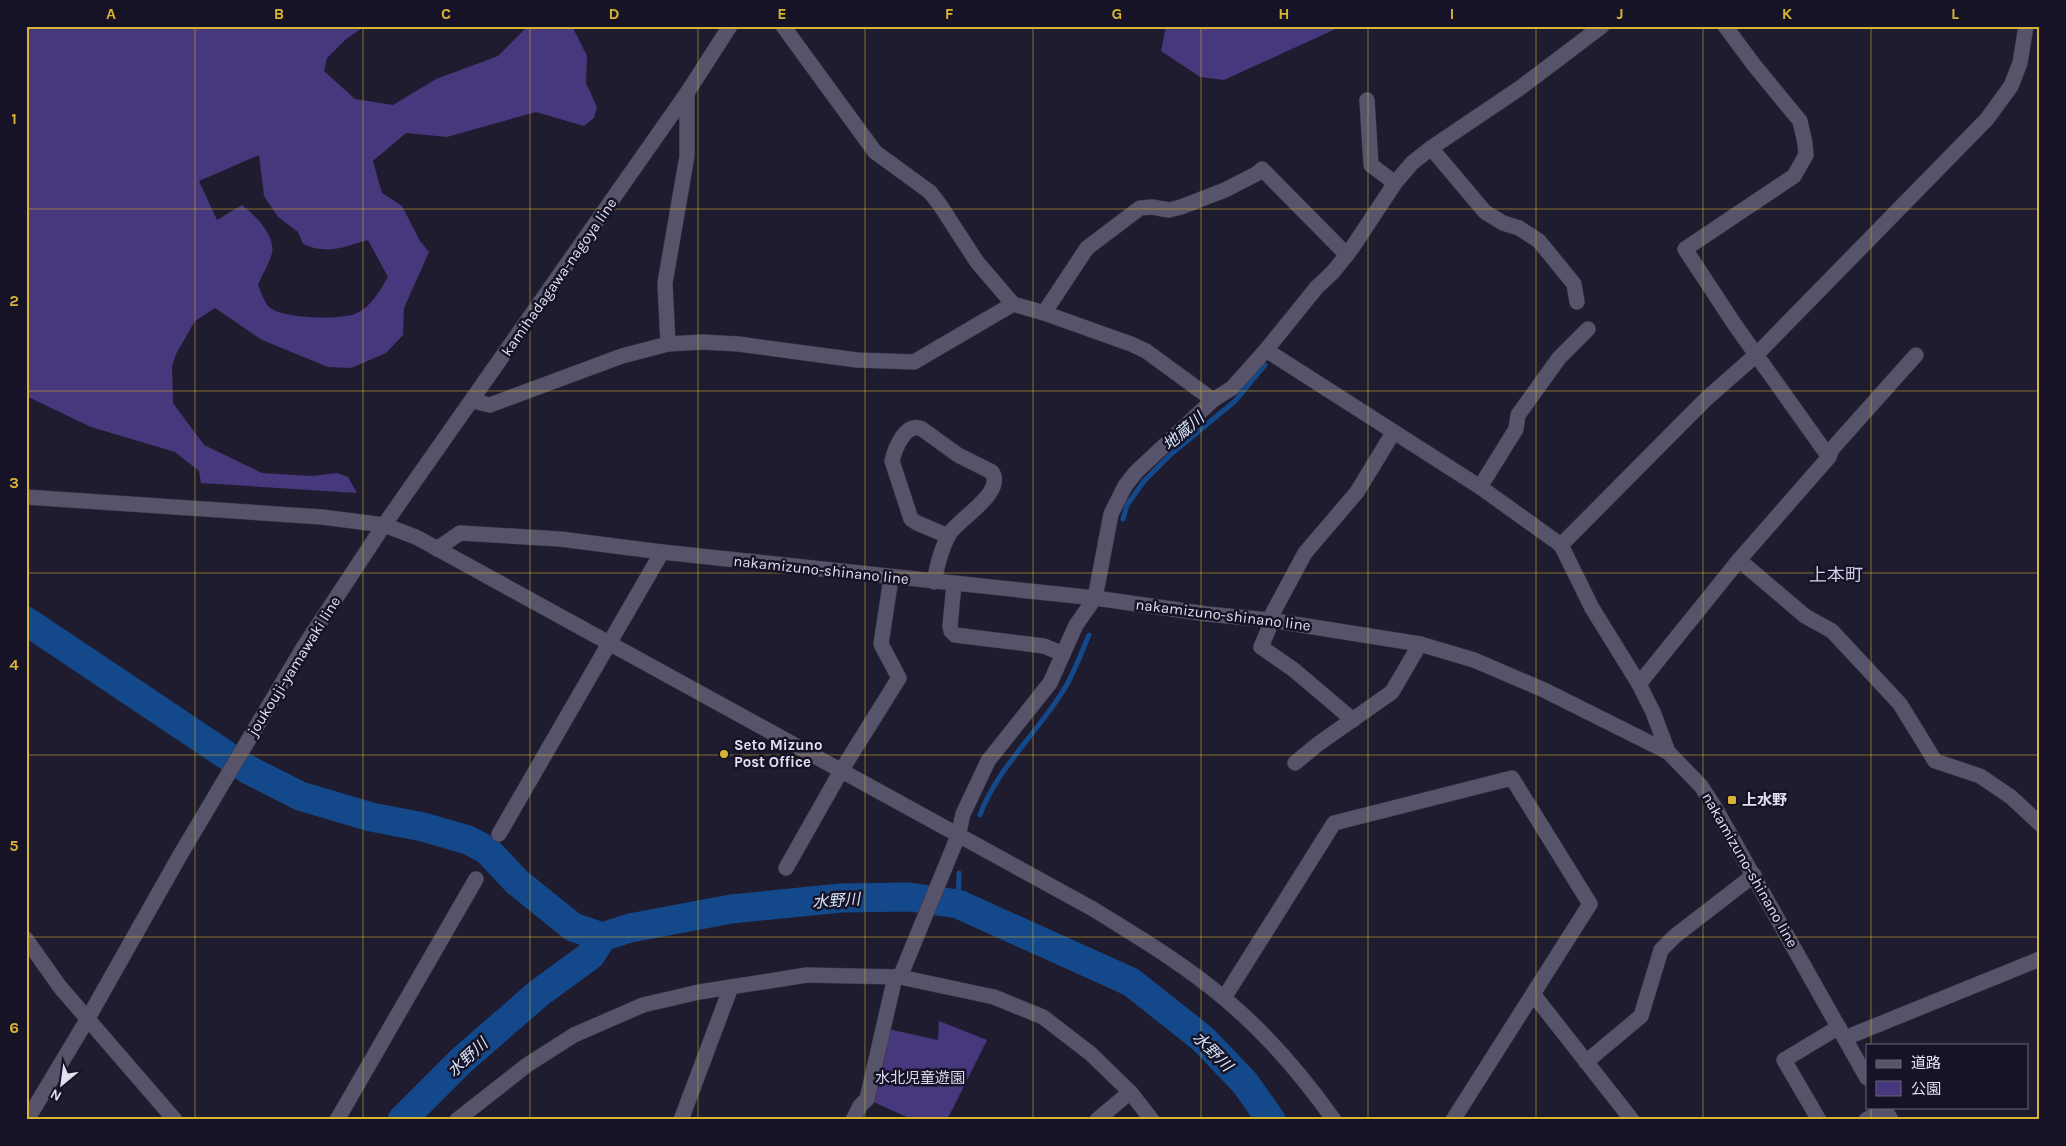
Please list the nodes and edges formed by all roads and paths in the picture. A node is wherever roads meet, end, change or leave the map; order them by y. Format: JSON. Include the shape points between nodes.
{"nodes":[{"id":1,"x":730,"y":26,"type":"edge"},
{"id":2,"x":782,"y":26,"type":"edge"},
{"id":3,"x":1602,"y":26,"type":"edge"},
{"id":4,"x":1725,"y":26,"type":"edge"},
{"id":5,"x":2026,"y":26,"type":"edge"},
{"id":6,"x":686,"y":93,"type":"junction"},
{"id":7,"x":1367,"y":100,"type":"dead end"},
{"id":8,"x":1431,"y":148,"type":"junction"},
{"id":9,"x":1395,"y":183,"type":"junction"},
{"id":10,"x":1346,"y":255,"type":"junction"},
{"id":11,"x":1578,"y":302,"type":"dead end"},
{"id":12,"x":1013,"y":304,"type":"junction"},
{"id":13,"x":1044,"y":313,"type":"junction"},
{"id":14,"x":1588,"y":330,"type":"dead end"},
{"id":15,"x":668,"y":344,"type":"junction"},
{"id":16,"x":1266,"y":350,"type":"junction"},
{"id":17,"x":1756,"y":355,"type":"junction"},
{"id":18,"x":1916,"y":355,"type":"dead end"},
{"id":19,"x":1213,"y":400,"type":"junction"},
{"id":20,"x":472,"y":402,"type":"junction"},
{"id":21,"x":1393,"y":433,"type":"junction"},
{"id":22,"x":1829,"y":457,"type":"junction"},
{"id":23,"x":1480,"y":487,"type":"junction"},
{"id":24,"x":26,"y":497,"type":"edge"},
{"id":25,"x":384,"y":526,"type":"junction"},
{"id":26,"x":948,"y":536,"type":"junction"},
{"id":27,"x":1561,"y":545,"type":"junction"},
{"id":28,"x":437,"y":549,"type":"junction"},
{"id":29,"x":662,"y":552,"type":"junction"},
{"id":30,"x":1739,"y":560,"type":"junction"},
{"id":31,"x":891,"y":578,"type":"junction"},
{"id":32,"x":934,"y":582,"type":"junction"},
{"id":33,"x":954,"y":584,"type":"junction"},
{"id":34,"x":1095,"y":598,"type":"junction"},
{"id":35,"x":1269,"y":620,"type":"junction"},
{"id":36,"x":609,"y":643,"type":"junction"},
{"id":37,"x":1420,"y":644,"type":"junction"},
{"id":38,"x":1063,"y":654,"type":"junction"},
{"id":39,"x":1639,"y":684,"type":"junction"},
{"id":40,"x":1353,"y":720,"type":"junction"},
{"id":41,"x":1668,"y":752,"type":"junction"},
{"id":42,"x":1295,"y":763,"type":"dead end"},
{"id":43,"x":841,"y":771,"type":"junction"},
{"id":44,"x":2040,"y":824,"type":"edge"},
{"id":45,"x":499,"y":834,"type":"dead end"},
{"id":46,"x":958,"y":836,"type":"junction"},
{"id":47,"x":786,"y":868,"type":"dead end"},
{"id":48,"x":1754,"y":874,"type":"junction"},
{"id":49,"x":476,"y":879,"type":"dead end"},
{"id":50,"x":26,"y":939,"type":"edge"},
{"id":51,"x":2040,"y":959,"type":"edge"},
{"id":52,"x":898,"y":977,"type":"junction"},
{"id":53,"x":731,"y":987,"type":"junction"},
{"id":54,"x":1533,"y":994,"type":"junction"},
{"id":55,"x":1224,"y":998,"type":"junction"},
{"id":56,"x":87,"y":1020,"type":"junction"},
{"id":57,"x":1842,"y":1033,"type":"junction"},
{"id":58,"x":1586,"y":1062,"type":"junction"},
{"id":59,"x":1866,"y":1076,"type":"edge"},
{"id":60,"x":1130,"y":1092,"type":"junction"},
{"id":61,"x":1886,"y":1112,"type":"edge"},
{"id":62,"x":27,"y":1120,"type":"edge"},
{"id":63,"x":175,"y":1120,"type":"edge"},
{"id":64,"x":337,"y":1120,"type":"edge"},
{"id":65,"x":457,"y":1120,"type":"edge"},
{"id":66,"x":681,"y":1120,"type":"edge"},
{"id":67,"x":853,"y":1120,"type":"edge"},
{"id":68,"x":1097,"y":1120,"type":"edge"},
{"id":69,"x":1152,"y":1120,"type":"edge"},
{"id":70,"x":1334,"y":1120,"type":"edge"},
{"id":71,"x":1453,"y":1120,"type":"edge"},
{"id":72,"x":1632,"y":1120,"type":"edge"},
{"id":73,"x":1820,"y":1120,"type":"edge"},
{"id":74,"x":1866,"y":1120,"type":"edge"}],
"edges":[{"from":1,"to":6,"type":"street","name":"kamihadagawa-nagoya line"},
{"from":2,"to":12,"type":"street","via":[[875,152],[930,192],[976,262]]},
{"from":3,"to":8,"type":"street","via":[[1520,88]]},
{"from":4,"to":17,"type":"street","via":[[1800,121],[1806,143],[1806,155],[1794,176],[1685,249]]},
{"from":5,"to":17,"type":"street","via":[[2020,63],[2011,86],[1986,119]]},
{"from":6,"to":15,"type":"street","via":[[687,156],[665,284]]},
{"from":6,"to":20,"type":"street","name":"kamihadagawa-nagoya line"},
{"from":7,"to":9,"type":"street","via":[[1371,165]]},
{"from":8,"to":9,"type":"street"},
{"from":8,"to":11,"type":"street","via":[[1485,212],[1540,241],[1574,284]]},
{"from":9,"to":10,"type":"street"},
{"from":10,"to":13,"type":"street","via":[[1262,168],[1225,190],[1181,207],[1170,210],[1140,208],[1087,248]]},
{"from":10,"to":16,"type":"street"},
{"from":12,"to":13,"type":"street"},
{"from":12,"to":15,"type":"street","via":[[914,362],[856,360],[738,344]]},
{"from":13,"to":19,"type":"street","via":[[1146,351]]},
{"from":14,"to":23,"type":"street","via":[[1559,358],[1518,414],[1516,429]]},
{"from":15,"to":20,"type":"street","via":[[622,356],[490,405]]},
{"from":16,"to":19,"type":"street","via":[[1232,388]]},
{"from":16,"to":21,"type":"street"},
{"from":17,"to":22,"type":"street"},
{"from":17,"to":27,"type":"street","via":[[1706,399]]},
{"from":18,"to":22,"type":"street","via":[[1832,449]]},
{"from":19,"to":34,"type":"street","via":[[1125,486],[1111,514]]},
{"from":20,"to":25,"type":"street","name":"kamihadagawa-nagoya line"},
{"from":21,"to":23,"type":"street"},
{"from":21,"to":35,"type":"street","via":[[1357,492],[1305,553]]},
{"from":22,"to":30,"type":"street"},
{"from":23,"to":27,"type":"street"},
{"from":24,"to":25,"type":"street","via":[[322,517]]},
{"from":25,"to":28,"type":"street","via":[[416,536]]},
{"from":25,"to":56,"type":"street","name":"joukouji-yamawaki line","via":[[303,648]]},
{"from":26,"to":26,"type":"street","via":[[990,494],[995,477],[992,472],[922,429],[911,427],[892,461],[908,515],[917,523]]},
{"from":26,"to":32,"type":"street"},
{"from":27,"to":39,"type":"street","via":[[1592,608]]},
{"from":28,"to":29,"type":"street","name":"nakamizuno-shinano line","via":[[460,533],[560,539]]},
{"from":28,"to":36,"type":"street"},
{"from":29,"to":31,"type":"street","name":"nakamizuno-shinano line"},
{"from":29,"to":36,"type":"street"},
{"from":30,"to":39,"type":"street"},
{"from":30,"to":44,"type":"street","via":[[1805,616],[1832,631],[1900,704],[1935,762],[1980,776]]},
{"from":31,"to":32,"type":"street","name":"nakamizuno-shinano line"},
{"from":31,"to":43,"type":"street","via":[[881,644],[899,678]]},
{"from":32,"to":33,"type":"street","name":"nakamizuno-shinano line"},
{"from":33,"to":34,"type":"street","name":"nakamizuno-shinano line"},
{"from":33,"to":38,"type":"street","via":[[950,626],[955,635],[1044,646]]},
{"from":34,"to":35,"type":"street","name":"nakamizuno-shinano line"},
{"from":34,"to":38,"type":"street","via":[[1076,625]]},
{"from":35,"to":37,"type":"street","name":"nakamizuno-shinano line"},
{"from":35,"to":40,"type":"street","via":[[1261,647]]},
{"from":36,"to":43,"type":"street"},
{"from":36,"to":45,"type":"street"},
{"from":37,"to":40,"type":"street","via":[[1392,692]]},
{"from":37,"to":41,"type":"street","name":"nakamizuno-shinano line","via":[[1509,674]]},
{"from":38,"to":46,"type":"street","via":[[1050,683],[988,761],[963,814]]},
{"from":39,"to":41,"type":"street"},
{"from":40,"to":42,"type":"street"},
{"from":41,"to":48,"type":"street","name":"nakamizuno-shinano line","via":[[1701,786]]},
{"from":43,"to":46,"type":"street"},
{"from":43,"to":47,"type":"street"},
{"from":46,"to":52,"type":"street"},
{"from":46,"to":55,"type":"street","via":[[1093,909],[1163,952]]},
{"from":48,"to":57,"type":"street","name":"nakamizuno-shinano line"},
{"from":48,"to":58,"type":"street","via":[[1661,950],[1641,1016]]},
{"from":49,"to":64,"type":"street"},
{"from":50,"to":56,"type":"street"},
{"from":51,"to":57,"type":"street"},
{"from":52,"to":53,"type":"street","via":[[807,975]]},
{"from":52,"to":60,"type":"street","via":[[994,997],[1043,1017],[1091,1054]]},
{"from":52,"to":67,"type":"street","via":[[867,1099]]},
{"from":53,"to":65,"type":"street","via":[[643,1005],[574,1035],[527,1065]]},
{"from":53,"to":66,"type":"street"},
{"from":54,"to":55,"type":"street","via":[[1590,904],[1512,778],[1334,823]]},
{"from":54,"to":58,"type":"street"},
{"from":54,"to":71,"type":"street"},
{"from":55,"to":70,"type":"street","via":[[1307,1082]]},
{"from":56,"to":62,"type":"street","name":"joukouji-yamawaki line"},
{"from":56,"to":63,"type":"street"},
{"from":57,"to":59,"type":"street","name":"nakamizuno-shinano line"},
{"from":57,"to":73,"type":"street","via":[[1784,1060]]},
{"from":58,"to":72,"type":"street"},
{"from":60,"to":68,"type":"street"},
{"from":60,"to":69,"type":"street"},
{"from":61,"to":74,"type":"street"}]}
